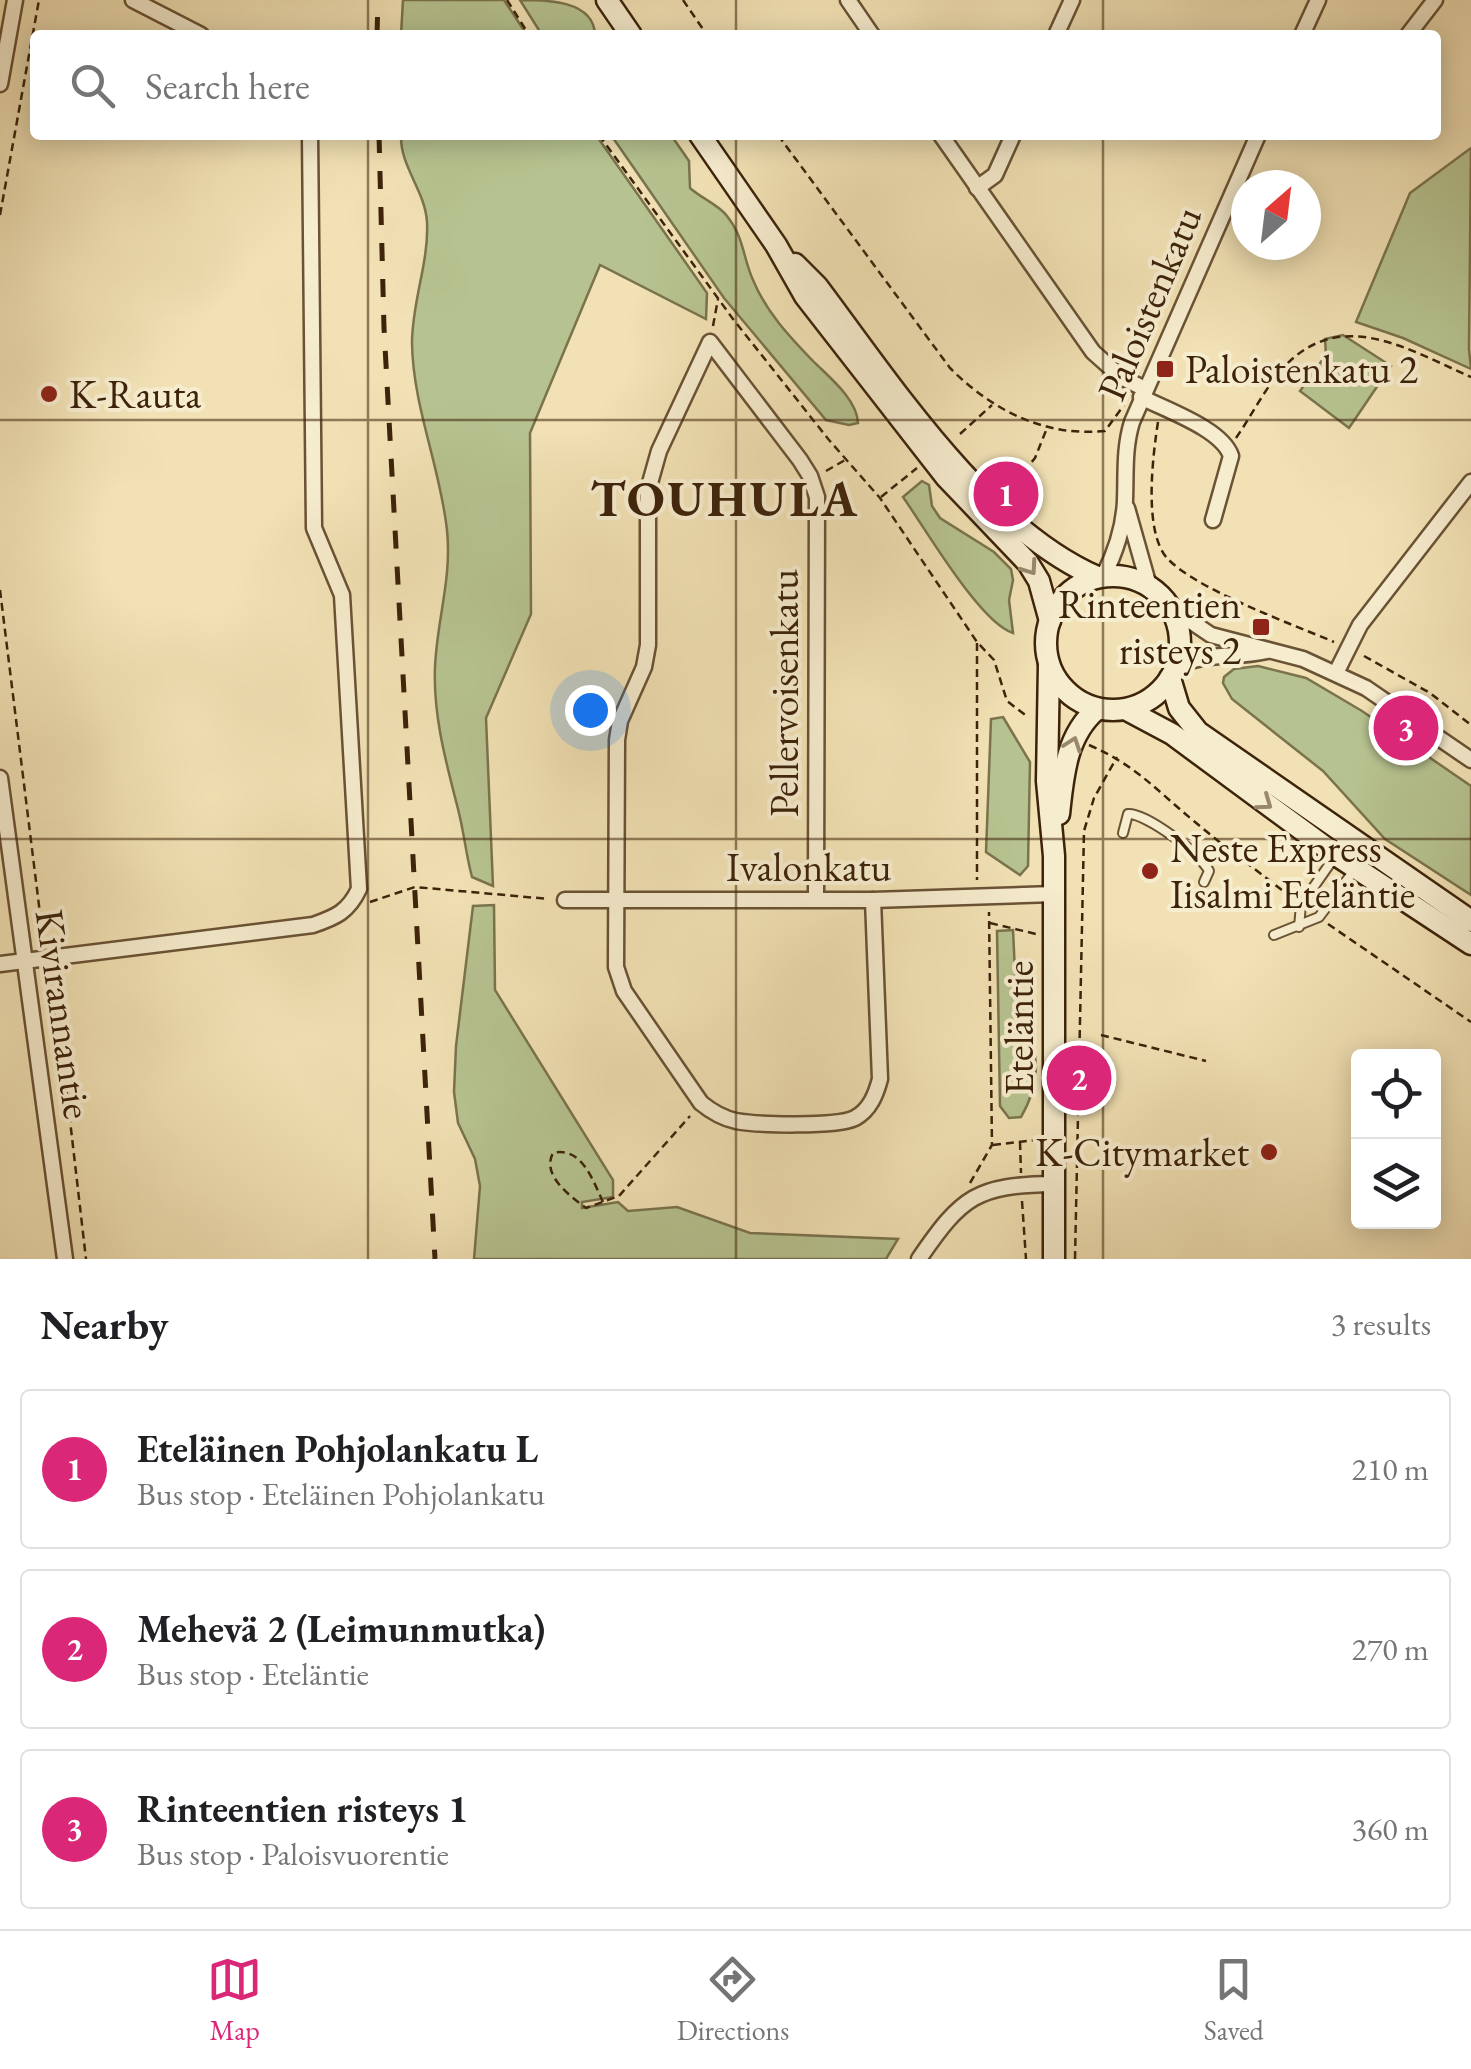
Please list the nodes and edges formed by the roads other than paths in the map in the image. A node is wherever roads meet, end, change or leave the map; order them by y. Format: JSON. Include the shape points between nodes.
{"nodes":[{"id":1,"x":16,"y":0,"type":"edge"},
{"id":2,"x":132,"y":0,"type":"edge"},
{"id":3,"x":607,"y":0,"type":"edge"},
{"id":4,"x":848,"y":0,"type":"edge"},
{"id":5,"x":1072,"y":0,"type":"edge"},
{"id":6,"x":1318,"y":0,"type":"edge"},
{"id":7,"x":1434,"y":0,"type":"edge"},
{"id":8,"x":191,"y":30,"type":"edge"},
{"id":9,"x":628,"y":30,"type":"edge"},
{"id":10,"x":869,"y":30,"type":"edge"},
{"id":11,"x":1058,"y":30,"type":"edge"},
{"id":12,"x":1304,"y":30,"type":"edge"},
{"id":13,"x":1412,"y":30,"type":"edge"},
{"id":14,"x":0,"y":84,"type":"edge"},
{"id":15,"x":310,"y":140,"type":"edge"},
{"id":16,"x":703,"y":140,"type":"edge"},
{"id":17,"x":944,"y":140,"type":"edge"},
{"id":18,"x":1010,"y":140,"type":"edge"},
{"id":19,"x":1256,"y":140,"type":"edge"},
{"id":20,"x":978,"y":188,"type":"junction"},
{"id":21,"x":776,"y":245,"type":"junction"},
{"id":22,"x":1138,"y":398,"type":"junction"},
{"id":23,"x":1471,"y":482,"type":"edge"},
{"id":24,"x":1125,"y":502,"type":"junction"},
{"id":25,"x":1213,"y":520,"type":"dead end"},
{"id":26,"x":1100,"y":576,"type":"junction"},
{"id":27,"x":1149,"y":586,"type":"junction"},
{"id":28,"x":1171,"y":608,"type":"junction"},
{"id":29,"x":1050,"y":621,"type":"junction"},
{"id":30,"x":1268,"y":651,"type":"junction"},
{"id":31,"x":1049,"y":664,"type":"junction"},
{"id":32,"x":1173,"y":672,"type":"junction"},
{"id":33,"x":1336,"y":673,"type":"junction"},
{"id":34,"x":1097,"y":709,"type":"junction"},
{"id":35,"x":1126,"y":710,"type":"junction"},
{"id":36,"x":1471,"y":760,"type":"edge"},
{"id":37,"x":0,"y":778,"type":"edge"},
{"id":38,"x":1123,"y":833,"type":"dead end"},
{"id":39,"x":1359,"y":844,"type":"junction"},
{"id":40,"x":1336,"y":855,"type":"junction"},
{"id":41,"x":1054,"y":856,"type":"junction"},
{"id":42,"x":1356,"y":869,"type":"junction"},
{"id":43,"x":1204,"y":882,"type":"dead end"},
{"id":44,"x":1054,"y":894,"type":"junction"},
{"id":45,"x":816,"y":899,"type":"junction"},
{"id":46,"x":566,"y":900,"type":"road end"},
{"id":47,"x":873,"y":900,"type":"junction"},
{"id":48,"x":616,"y":901,"type":"junction"},
{"id":49,"x":1471,"y":921,"type":"edge"},
{"id":50,"x":1300,"y":926,"type":"junction"},
{"id":51,"x":1274,"y":935,"type":"dead end"},
{"id":52,"x":1471,"y":944,"type":"edge"},
{"id":53,"x":25,"y":962,"type":"junction"},
{"id":54,"x":0,"y":964,"type":"edge"},
{"id":55,"x":1053,"y":1184,"type":"junction"},
{"id":56,"x":64,"y":1259,"type":"edge"},
{"id":57,"x":919,"y":1259,"type":"edge"},
{"id":58,"x":1054,"y":1259,"type":"edge"}],
"edges":[{"from":1,"to":14,"type":"street"},
{"from":2,"to":8,"type":"street"},
{"from":3,"to":9,"type":"main road"},
{"from":4,"to":10,"type":"street"},
{"from":5,"to":11,"type":"street"},
{"from":6,"to":12,"type":"street"},
{"from":7,"to":13,"type":"street"},
{"from":15,"to":53,"type":"street","via":[[314,528],[342,595],[359,888],[340,916],[312,925]]},
{"from":16,"to":21,"type":"main road"},
{"from":17,"to":20,"type":"street"},
{"from":18,"to":20,"type":"street","via":[[995,176]]},
{"from":19,"to":22,"type":"street","name":"Paloistenkatu"},
{"from":20,"to":22,"type":"street","via":[[1093,352]]},
{"from":21,"to":26,"type":"main road","via":[[817,286],[974,484],[1037,544]]},
{"from":21,"to":29,"type":"main road","one_way":true,"via":[[805,296],[946,477],[1028,562]]},
{"from":22,"to":24,"type":"street","name":"Paloistenkatu","via":[[1126,446]]},
{"from":22,"to":25,"type":"street","via":[[1228,446]]},
{"from":23,"to":33,"type":"street","via":[[1360,625]]},
{"from":24,"to":26,"type":"street","name":"Paloistenkatu","via":[[1120,539]]},
{"from":24,"to":27,"type":"street","name":"Paloistenkatu"},
{"from":26,"to":27,"type":"main road"},
{"from":26,"to":29,"type":"main road","via":[[1070,592]]},
{"from":27,"to":28,"type":"main road"},
{"from":28,"to":30,"type":"street","via":[[1211,634]]},
{"from":28,"to":32,"type":"main road","via":[[1180,634]]},
{"from":29,"to":31,"type":"main road"},
{"from":30,"to":32,"type":"street","via":[[1210,654]]},
{"from":30,"to":33,"type":"street"},
{"from":31,"to":34,"type":"main road","via":[[1070,693]]},
{"from":31,"to":41,"type":"main road","name":"Eteläntie"},
{"from":32,"to":35,"type":"main road","via":[[1150,698]]},
{"from":32,"to":39,"type":"main road","via":[[1179,708],[1198,732]]},
{"from":33,"to":36,"type":"street"},
{"from":34,"to":35,"type":"main road"},
{"from":41,"to":34,"type":"main road","name":"Eteläntie","one_way":true,"via":[[1070,750],[1077,730]]},
{"from":35,"to":40,"type":"main road","one_way":true,"via":[[1172,734]]},
{"from":37,"to":53,"type":"street","name":"Kivirannantie"},
{"from":38,"to":43,"type":"lane","via":[[1128,814],[1144,816],[1202,860],[1209,872]]},
{"from":39,"to":40,"type":"lane"},
{"from":39,"to":42,"type":"lane"},
{"from":39,"to":49,"type":"main road"},
{"from":40,"to":42,"type":"main road"},
{"from":40,"to":50,"type":"lane","via":[[1301,906]]},
{"from":41,"to":44,"type":"main road","name":"Eteläntie"},
{"from":42,"to":50,"type":"lane","via":[[1318,917]]},
{"from":42,"to":52,"type":"main road"},
{"from":44,"to":47,"type":"street","name":"Ivalonkatu"},
{"from":44,"to":55,"type":"main road","name":"Eteläntie"},
{"from":45,"to":47,"type":"street","name":"Ivalonkatu"},
{"from":45,"to":48,"type":"street","name":"Ivalonkatu"},
{"from":45,"to":48,"type":"street","name":"Pellervoisenkatu","via":[[816,498],[810,476],[710,342],[648,490],[648,646],[616,740]]},
{"from":46,"to":48,"type":"street","name":"Ivalonkatu"},
{"from":47,"to":48,"type":"street","via":[[880,1079],[863,1112],[836,1124],[740,1122],[701,1104],[624,991],[616,967]]},
{"from":50,"to":51,"type":"lane"},
{"from":53,"to":54,"type":"street"},
{"from":53,"to":56,"type":"street","name":"Kivirannantie"},
{"from":55,"to":57,"type":"street","via":[[984,1191],[964,1204]]},
{"from":55,"to":58,"type":"main road","name":"Eteläntie"}]}
